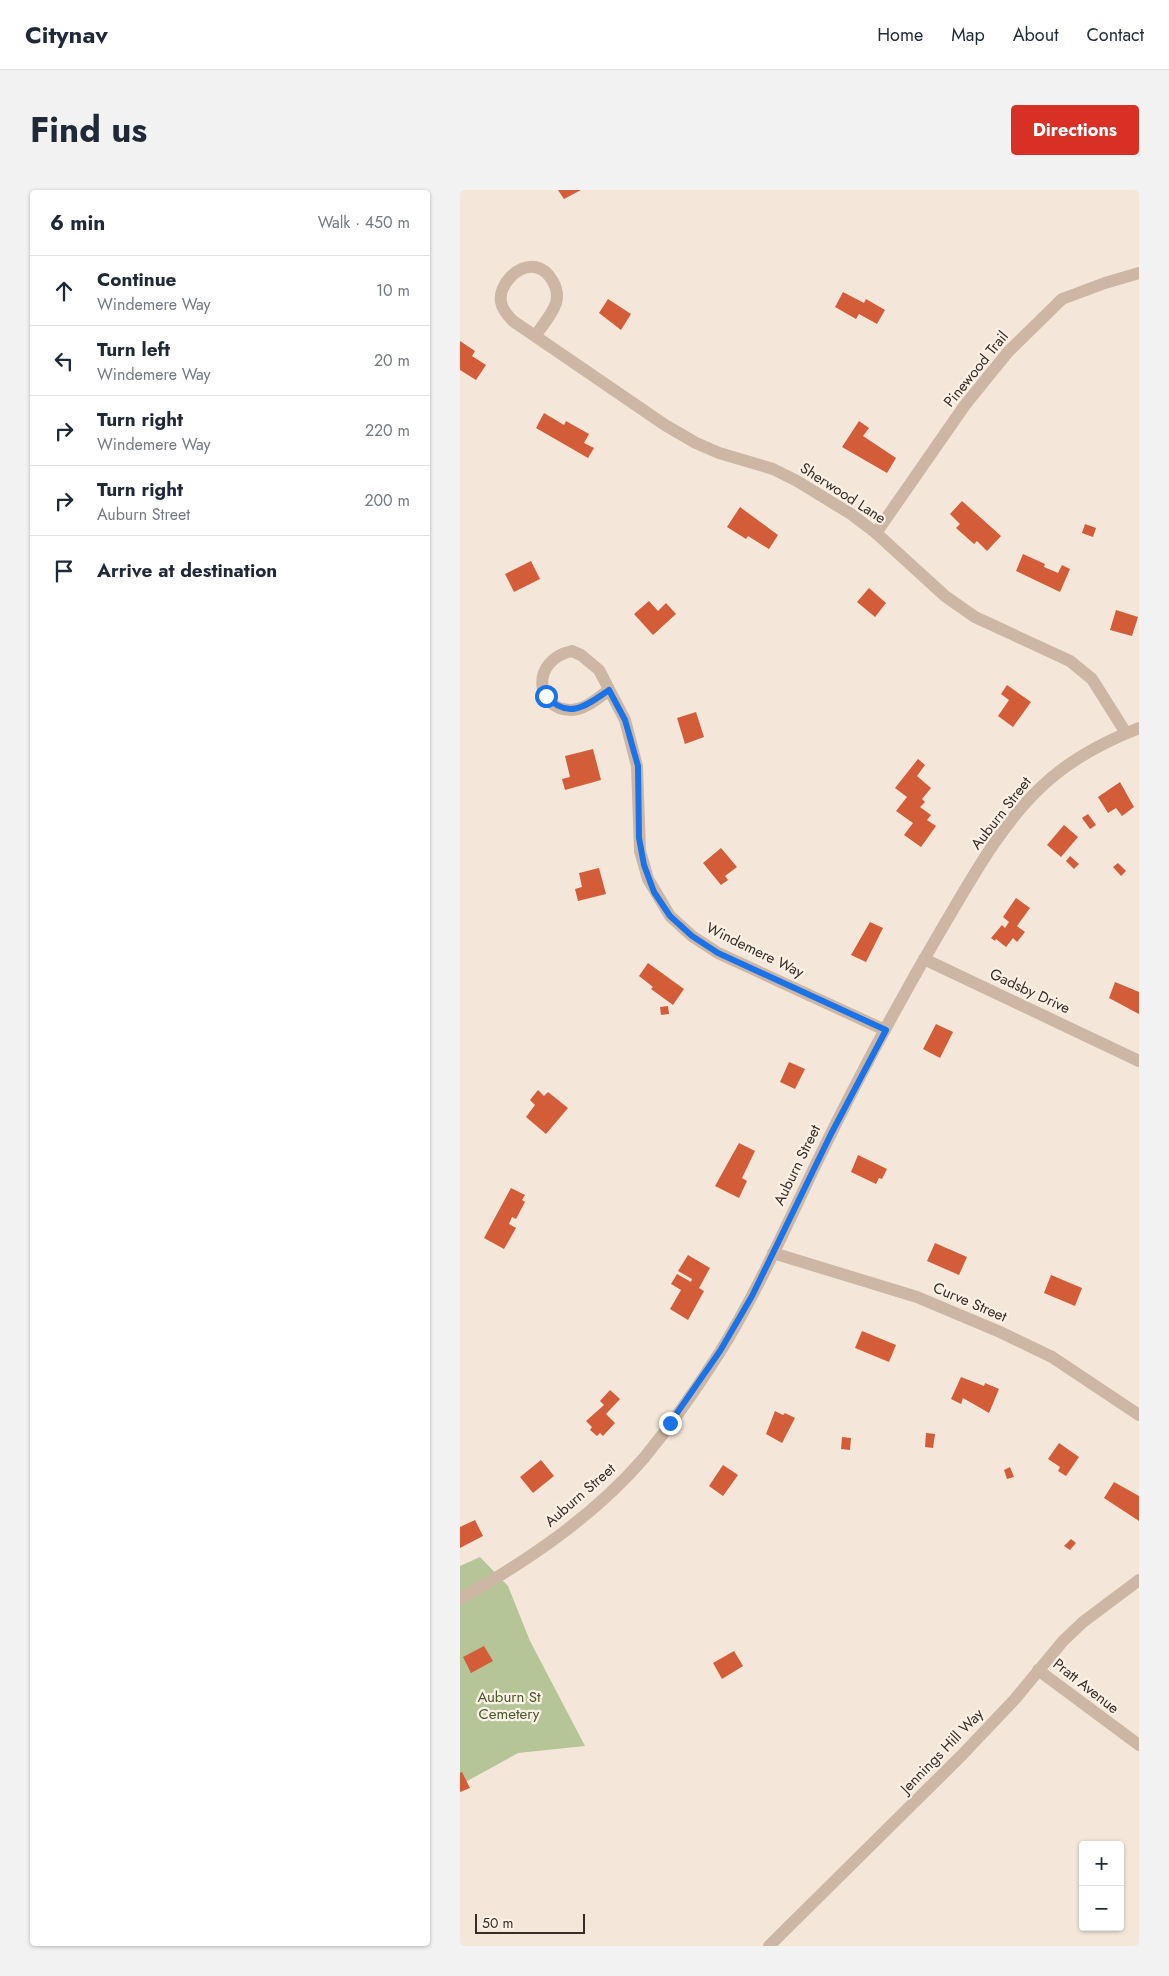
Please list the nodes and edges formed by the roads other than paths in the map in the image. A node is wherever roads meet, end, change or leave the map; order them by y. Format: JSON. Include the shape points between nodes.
{"nodes":[{"id":1,"x":1139,"y":272,"type":"edge"},
{"id":2,"x":535,"y":336,"type":"junction"},
{"id":3,"x":876,"y":533,"type":"junction"},
{"id":4,"x":609,"y":690,"type":"junction"},
{"id":5,"x":1139,"y":728,"type":"edge"},
{"id":6,"x":1126,"y":733,"type":"junction"},
{"id":7,"x":924,"y":959,"type":"junction"},
{"id":8,"x":886,"y":1030,"type":"junction"},
{"id":9,"x":1139,"y":1061,"type":"edge"},
{"id":10,"x":773,"y":1253,"type":"junction"},
{"id":11,"x":1139,"y":1414,"type":"edge"},
{"id":12,"x":1139,"y":1580,"type":"edge"},
{"id":13,"x":460,"y":1599,"type":"edge"},
{"id":14,"x":1038,"y":1670,"type":"junction"},
{"id":15,"x":1139,"y":1745,"type":"edge"},
{"id":16,"x":769,"y":1946,"type":"edge"}],
"edges":[{"from":1,"to":3,"type":"street","name":"Pinewood Trail","via":[[1062,299],[1008,352],[966,405]]},
{"from":2,"to":2,"type":"street","name":"Sherwood Lane","via":[[513,321],[501,302],[502,290],[508,280],[533,266],[552,279],[557,294],[554,307]]},
{"from":2,"to":3,"type":"street","name":"Sherwood Lane","via":[[696,443],[761,464],[797,480]]},
{"from":3,"to":6,"type":"street","name":"Sherwood Lane","via":[[965,610],[1078,666],[1102,693]]},
{"from":4,"to":4,"type":"street","name":"Windemere Way","via":[[599,670],[572,651],[556,656],[541,680],[542,688],[552,702],[571,710],[588,705]]},
{"from":4,"to":8,"type":"street","name":"Windemere Way","via":[[625,720],[638,766],[639,838],[644,865],[654,892],[670,916],[718,953]]},
{"from":5,"to":6,"type":"street","name":"Auburn Street"},
{"from":6,"to":7,"type":"street","name":"Auburn Street","via":[[1065,767],[1029,799],[986,856]]},
{"from":7,"to":8,"type":"street","name":"Auburn Street"},
{"from":7,"to":9,"type":"street","name":"Gadsby Drive"},
{"from":8,"to":10,"type":"street","name":"Auburn Street"},
{"from":10,"to":11,"type":"street","name":"Curve Street","via":[[916,1297],[1000,1332],[1052,1357]]},
{"from":10,"to":13,"type":"street","name":"Auburn Street","via":[[720,1351],[643,1459],[602,1499],[539,1551]]},
{"from":12,"to":14,"type":"street","name":"Jennings Hill Way","via":[[1083,1622]]},
{"from":14,"to":15,"type":"street","name":"Pratt Avenue"},
{"from":14,"to":16,"type":"street","name":"Jennings Hill Way","via":[[962,1756]]}]}
